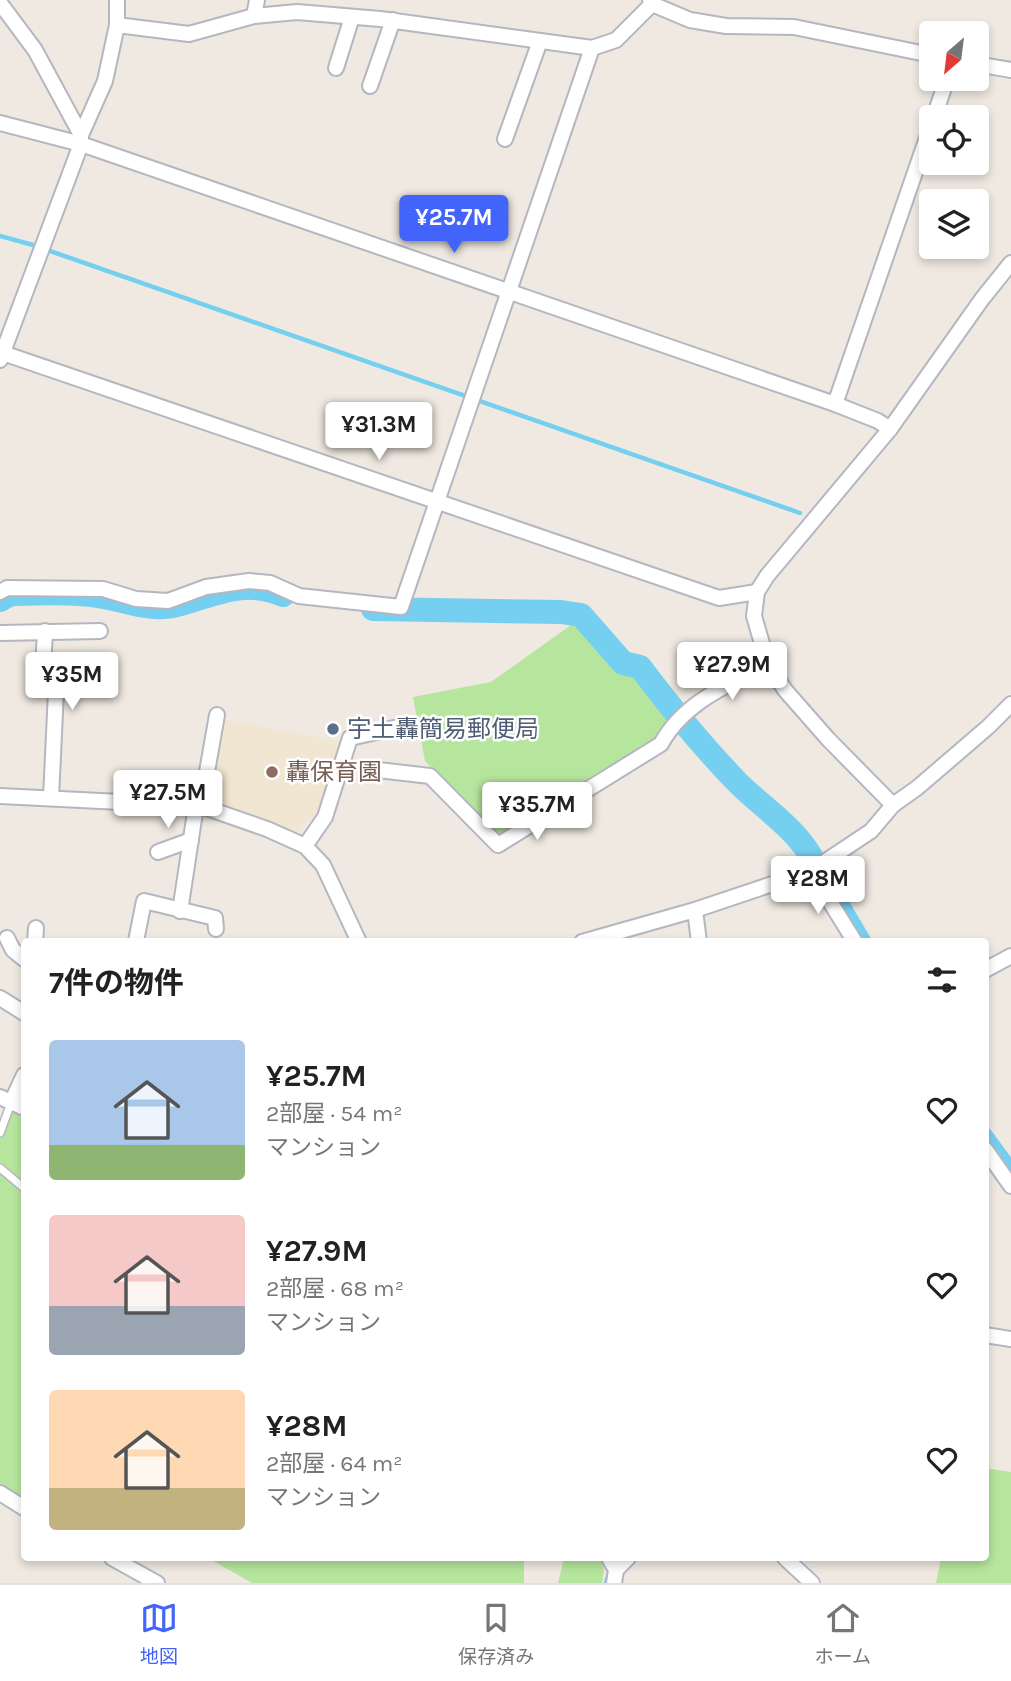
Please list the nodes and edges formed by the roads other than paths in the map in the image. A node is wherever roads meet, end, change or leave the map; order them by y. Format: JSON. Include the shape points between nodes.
{"nodes":[{"id":1,"x":117,"y":0,"type":"edge"},
{"id":2,"x":257,"y":0,"type":"edge"},
{"id":3,"x":651,"y":2,"type":"edge"},
{"id":4,"x":0,"y":3,"type":"edge"},
{"id":5,"x":254,"y":16,"type":"junction"},
{"id":6,"x":352,"y":17,"type":"junction"},
{"id":7,"x":393,"y":20,"type":"junction"},
{"id":8,"x":117,"y":25,"type":"junction"},
{"id":9,"x":540,"y":41,"type":"junction"},
{"id":10,"x":592,"y":48,"type":"junction"},
{"id":11,"x":919,"y":53,"type":"edge"},
{"id":12,"x":989,"y":67,"type":"edge"},
{"id":13,"x":336,"y":68,"type":"dead end"},
{"id":14,"x":1011,"y":71,"type":"edge"},
{"id":15,"x":370,"y":86,"type":"dead end"},
{"id":16,"x":0,"y":123,"type":"edge"},
{"id":17,"x":81,"y":139,"type":"junction"},
{"id":18,"x":505,"y":139,"type":"dead end"},
{"id":19,"x":919,"y":161,"type":"edge"},
{"id":20,"x":1011,"y":263,"type":"edge"},
{"id":21,"x":508,"y":293,"type":"junction"},
{"id":22,"x":1,"y":355,"type":"edge"},
{"id":23,"x":835,"y":404,"type":"junction"},
{"id":24,"x":890,"y":429,"type":"junction"},
{"id":25,"x":438,"y":501,"type":"junction"},
{"id":26,"x":0,"y":592,"type":"edge"},
{"id":27,"x":757,"y":592,"type":"junction"},
{"id":28,"x":45,"y":631,"type":"junction"},
{"id":29,"x":100,"y":631,"type":"dead end"},
{"id":30,"x":0,"y":633,"type":"edge"},
{"id":31,"x":768,"y":664,"type":"junction"},
{"id":32,"x":1011,"y":704,"type":"edge"},
{"id":33,"x":217,"y":715,"type":"dead end"},
{"id":34,"x":403,"y":726,"type":"dead end"},
{"id":35,"x":378,"y":770,"type":"dead end"},
{"id":36,"x":0,"y":796,"type":"edge"},
{"id":37,"x":51,"y":798,"type":"junction"},
{"id":38,"x":893,"y":805,"type":"junction"},
{"id":39,"x":199,"y":806,"type":"junction"},
{"id":40,"x":191,"y":840,"type":"junction"},
{"id":41,"x":305,"y":846,"type":"junction"},
{"id":42,"x":158,"y":852,"type":"dead end"},
{"id":43,"x":811,"y":871,"type":"junction"},
{"id":44,"x":695,"y":910,"type":"junction"},
{"id":45,"x":180,"y":911,"type":"junction"},
{"id":46,"x":216,"y":929,"type":"dead end"},
{"id":47,"x":7,"y":938,"type":"dead end"},
{"id":48,"x":137,"y":938,"type":"edge"},
{"id":49,"x":357,"y":938,"type":"edge"},
{"id":50,"x":596,"y":938,"type":"edge"},
{"id":51,"x":698,"y":938,"type":"edge"},
{"id":52,"x":853,"y":938,"type":"edge"},
{"id":53,"x":1011,"y":956,"type":"edge"},
{"id":54,"x":21,"y":957,"type":"edge"},
{"id":55,"x":989,"y":968,"type":"edge"},
{"id":56,"x":0,"y":998,"type":"edge"},
{"id":57,"x":21,"y":1011,"type":"edge"},
{"id":58,"x":21,"y":1082,"type":"edge"},
{"id":59,"x":12,"y":1103,"type":"edge"},
{"id":60,"x":0,"y":1133,"type":"edge"},
{"id":61,"x":989,"y":1155,"type":"edge"},
{"id":62,"x":0,"y":1168,"type":"edge"},
{"id":63,"x":21,"y":1186,"type":"edge"},
{"id":64,"x":1011,"y":1186,"type":"edge"},
{"id":65,"x":989,"y":1336,"type":"edge"},
{"id":66,"x":1011,"y":1339,"type":"edge"},
{"id":67,"x":0,"y":1493,"type":"edge"},
{"id":68,"x":21,"y":1506,"type":"edge"},
{"id":69,"x":117,"y":1561,"type":"edge"},
{"id":70,"x":788,"y":1561,"type":"edge"},
{"id":71,"x":157,"y":1583,"type":"edge"},
{"id":72,"x":812,"y":1583,"type":"edge"}],
"edges":[{"from":1,"to":8,"type":"street"},
{"from":2,"to":5,"type":"street"},
{"from":3,"to":10,"type":"street","via":[[616,40]]},
{"from":3,"to":11,"type":"street","via":[[690,20],[726,26],[794,27]]},
{"from":4,"to":17,"type":"street","via":[[35,50]]},
{"from":5,"to":6,"type":"street","via":[[297,12]]},
{"from":5,"to":8,"type":"street","via":[[188,34]]},
{"from":6,"to":7,"type":"street"},
{"from":6,"to":13,"type":"street"},
{"from":7,"to":9,"type":"street"},
{"from":7,"to":15,"type":"street"},
{"from":8,"to":17,"type":"street","via":[[105,81]]},
{"from":9,"to":10,"type":"street"},
{"from":9,"to":18,"type":"street"},
{"from":10,"to":21,"type":"street"},
{"from":12,"to":14,"type":"street"},
{"from":16,"to":17,"type":"street"},
{"from":17,"to":21,"type":"street"},
{"from":17,"to":22,"type":"street"},
{"from":19,"to":23,"type":"street"},
{"from":20,"to":24,"type":"street"},
{"from":21,"to":23,"type":"street"},
{"from":21,"to":25,"type":"street"},
{"from":22,"to":25,"type":"street"},
{"from":23,"to":24,"type":"street"},
{"from":24,"to":27,"type":"street"},
{"from":25,"to":26,"type":"street","via":[[401,607],[299,596],[270,583],[249,581],[206,587],[168,601],[136,599],[103,589],[6,588]]},
{"from":25,"to":27,"type":"street","via":[[719,598]]},
{"from":27,"to":31,"type":"street","via":[[754,617]]},
{"from":28,"to":29,"type":"street"},
{"from":28,"to":30,"type":"street"},
{"from":28,"to":37,"type":"street","via":[[43,668],[57,670]]},
{"from":31,"to":35,"type":"street","via":[[713,692],[670,727],[661,744],[498,845],[430,776]]},
{"from":31,"to":38,"type":"street","via":[[802,710]]},
{"from":32,"to":38,"type":"street"},
{"from":33,"to":39,"type":"street"},
{"from":34,"to":41,"type":"street","via":[[350,738],[325,817]]},
{"from":36,"to":37,"type":"street"},
{"from":37,"to":39,"type":"street"},
{"from":38,"to":43,"type":"street","via":[[871,831]]},
{"from":39,"to":40,"type":"street"},
{"from":39,"to":41,"type":"street"},
{"from":40,"to":42,"type":"street"},
{"from":40,"to":45,"type":"street"},
{"from":41,"to":49,"type":"street","via":[[323,865]]},
{"from":43,"to":44,"type":"street"},
{"from":43,"to":52,"type":"street"},
{"from":44,"to":50,"type":"street"},
{"from":44,"to":51,"type":"street"},
{"from":45,"to":46,"type":"street","via":[[215,918]]},
{"from":45,"to":48,"type":"street","via":[[144,901]]},
{"from":47,"to":54,"type":"street"},
{"from":53,"to":55,"type":"street"},
{"from":56,"to":57,"type":"street"},
{"from":58,"to":59,"type":"street"},
{"from":59,"to":60,"type":"lane"},
{"from":61,"to":64,"type":"street"},
{"from":62,"to":63,"type":"lane"},
{"from":65,"to":66,"type":"street"},
{"from":67,"to":68,"type":"street"},
{"from":69,"to":71,"type":"street"},
{"from":70,"to":72,"type":"street"}]}
